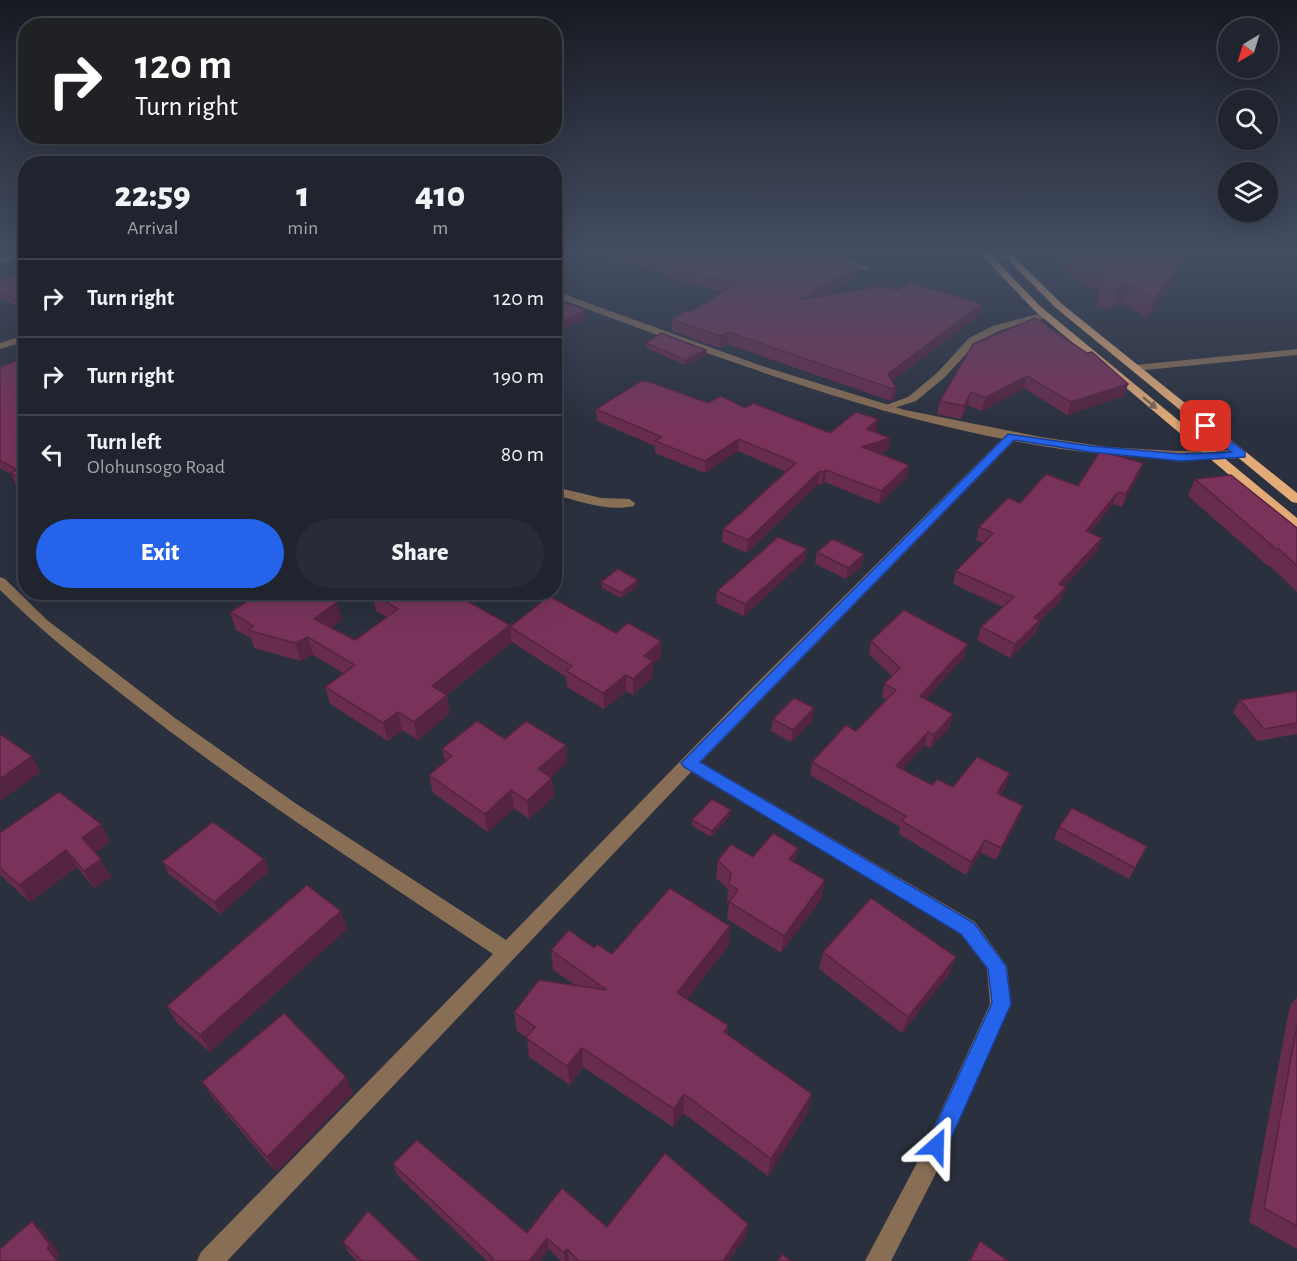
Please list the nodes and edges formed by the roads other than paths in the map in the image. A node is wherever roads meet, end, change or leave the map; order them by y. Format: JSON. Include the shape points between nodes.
{"nodes":[{"id":1,"x":599,"y":310,"type":"edge"},
{"id":2,"x":1041,"y":310,"type":"edge"},
{"id":3,"x":1064,"y":310,"type":"edge"},
{"id":4,"x":1046,"y":315,"type":"junction"},
{"id":5,"x":18,"y":340,"type":"edge"},
{"id":6,"x":0,"y":346,"type":"edge"},
{"id":7,"x":1297,"y":352,"type":"edge"},
{"id":8,"x":1135,"y":369,"type":"junction"},
{"id":9,"x":884,"y":408,"type":"junction"},
{"id":10,"x":1012,"y":436,"type":"junction"},
{"id":11,"x":1241,"y":454,"type":"junction"},
{"id":12,"x":1214,"y":456,"type":"junction"},
{"id":13,"x":562,"y":493,"type":"edge"},
{"id":14,"x":1297,"y":499,"type":"edge"},
{"id":15,"x":629,"y":503,"type":"dead end"},
{"id":16,"x":1297,"y":525,"type":"edge"},
{"id":17,"x":0,"y":582,"type":"edge"},
{"id":18,"x":18,"y":600,"type":"edge"},
{"id":19,"x":18,"y":600,"type":"edge"},
{"id":20,"x":689,"y":763,"type":"junction"},
{"id":21,"x":507,"y":952,"type":"junction"},
{"id":22,"x":210,"y":1261,"type":"edge"},
{"id":23,"x":878,"y":1261,"type":"edge"}],
"edges":[{"from":1,"to":9,"type":"street"},
{"from":2,"to":4,"type":"main road"},
{"from":3,"to":8,"type":"main road"},
{"from":4,"to":9,"type":"street","via":[[997,328],[973,340],[912,399]]},
{"from":4,"to":12,"type":"main road","one_way":true},
{"from":5,"to":6,"type":"street"},
{"from":7,"to":8,"type":"street"},
{"from":8,"to":11,"type":"main road"},
{"from":9,"to":10,"type":"street"},
{"from":10,"to":12,"type":"street","via":[[1091,449]]},
{"from":10,"to":20,"type":"street"},
{"from":11,"to":12,"type":"street"},
{"from":11,"to":14,"type":"main road"},
{"from":12,"to":16,"type":"main road"},
{"from":13,"to":15,"type":"street"},
{"from":17,"to":19,"type":"street"},
{"from":18,"to":21,"type":"street","via":[[42,623],[169,722],[290,808]]},
{"from":20,"to":21,"type":"street"},
{"from":20,"to":23,"type":"street","via":[[968,928],[997,966],[1001,1004],[927,1167]]},
{"from":21,"to":22,"type":"street"}]}
